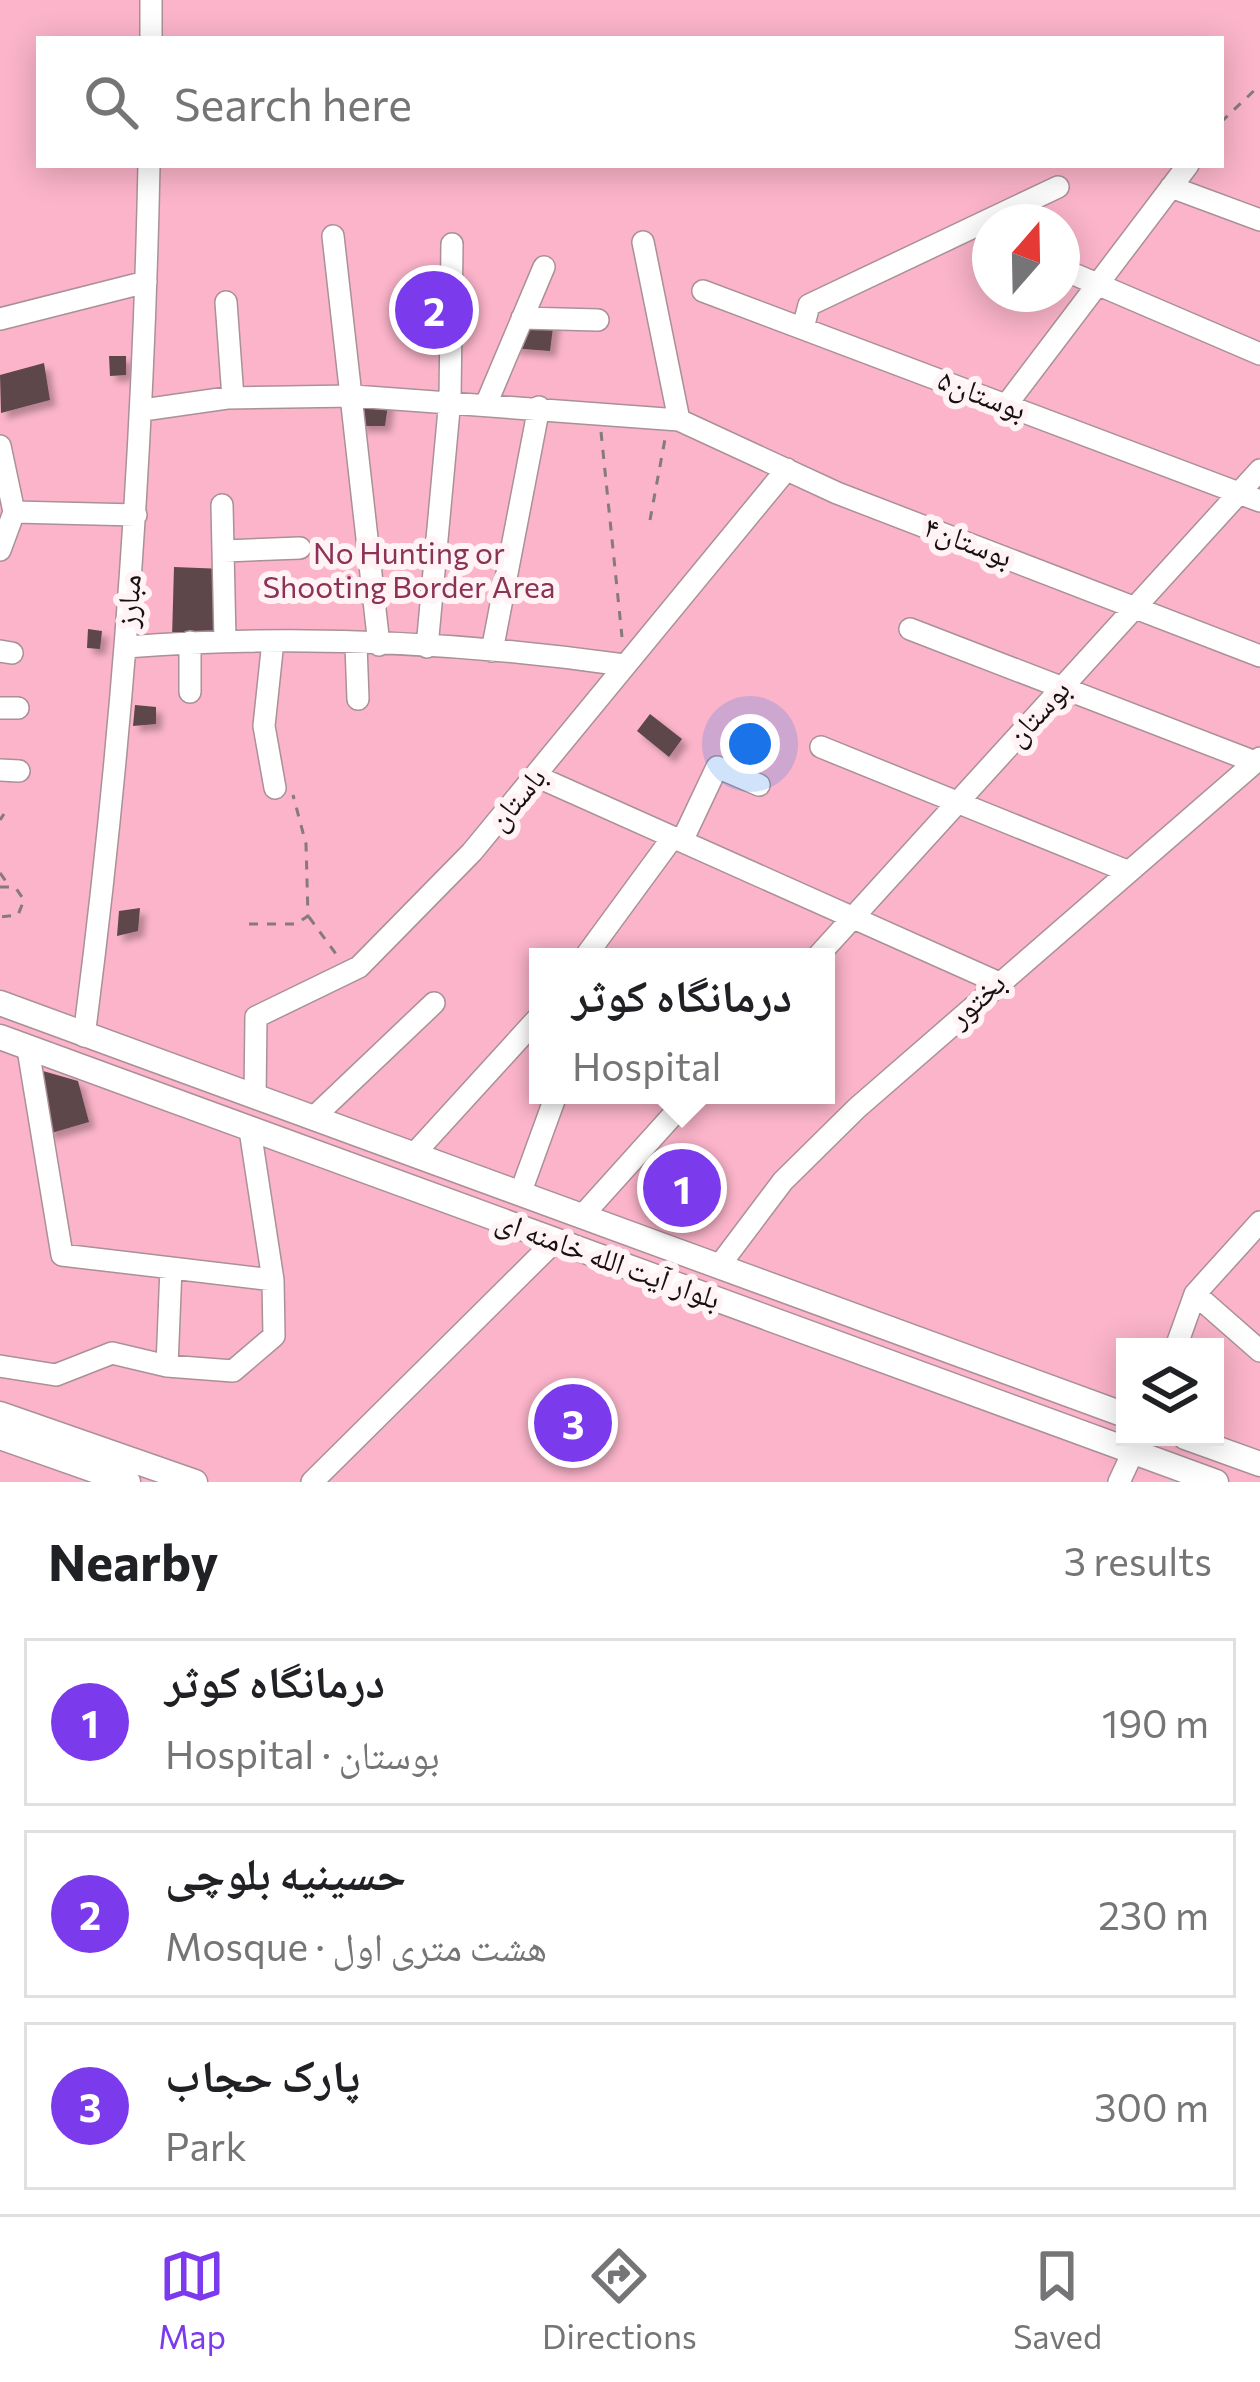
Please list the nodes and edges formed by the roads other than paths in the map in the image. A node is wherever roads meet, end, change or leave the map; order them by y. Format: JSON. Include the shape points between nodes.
{"nodes":[{"id":1,"x":151,"y":0,"type":"edge"},
{"id":2,"x":151,"y":36,"type":"edge"},
{"id":3,"x":149,"y":168,"type":"edge"},
{"id":4,"x":1186,"y":168,"type":"edge"},
{"id":5,"x":1058,"y":187,"type":"dead end"},
{"id":6,"x":1171,"y":188,"type":"junction"},
{"id":7,"x":1025,"y":204,"type":"edge"},
{"id":8,"x":1260,"y":220,"type":"edge"},
{"id":9,"x":972,"y":230,"type":"edge"},
{"id":10,"x":333,"y":236,"type":"dead end"},
{"id":11,"x":643,"y":242,"type":"dead end"},
{"id":12,"x":452,"y":244,"type":"dead end"},
{"id":13,"x":544,"y":268,"type":"dead end"},
{"id":14,"x":1080,"y":279,"type":"edge"},
{"id":15,"x":146,"y":282,"type":"junction"},
{"id":16,"x":1095,"y":287,"type":"junction"},
{"id":17,"x":703,"y":291,"type":"dead end"},
{"id":18,"x":226,"y":302,"type":"dead end"},
{"id":19,"x":522,"y":318,"type":"junction"},
{"id":20,"x":0,"y":319,"type":"edge"},
{"id":21,"x":598,"y":320,"type":"dead end"},
{"id":22,"x":803,"y":328,"type":"junction"},
{"id":23,"x":1260,"y":354,"type":"edge"},
{"id":24,"x":355,"y":396,"type":"junction"},
{"id":25,"x":233,"y":398,"type":"junction"},
{"id":26,"x":450,"y":399,"type":"junction"},
{"id":27,"x":487,"y":402,"type":"junction"},
{"id":28,"x":1006,"y":404,"type":"junction"},
{"id":29,"x":539,"y":407,"type":"junction"},
{"id":30,"x":143,"y":410,"type":"junction"},
{"id":31,"x":674,"y":420,"type":"junction"},
{"id":32,"x":0,"y":446,"type":"edge"},
{"id":33,"x":787,"y":470,"type":"junction"},
{"id":34,"x":1260,"y":470,"type":"edge"},
{"id":35,"x":1250,"y":497,"type":"edge"},
{"id":36,"x":223,"y":505,"type":"dead end"},
{"id":37,"x":14,"y":512,"type":"junction"},
{"id":38,"x":136,"y":515,"type":"junction"},
{"id":39,"x":300,"y":548,"type":"dead end"},
{"id":40,"x":0,"y":550,"type":"edge"},
{"id":41,"x":225,"y":551,"type":"junction"},
{"id":42,"x":1137,"y":606,"type":"junction"},
{"id":43,"x":910,"y":629,"type":"dead end"},
{"id":44,"x":225,"y":640,"type":"junction"},
{"id":45,"x":273,"y":641,"type":"junction"},
{"id":46,"x":190,"y":642,"type":"junction"},
{"id":47,"x":367,"y":645,"type":"junction"},
{"id":48,"x":126,"y":647,"type":"junction"},
{"id":49,"x":428,"y":647,"type":"junction"},
{"id":50,"x":492,"y":651,"type":"junction"},
{"id":51,"x":1260,"y":656,"type":"edge"},
{"id":52,"x":624,"y":665,"type":"junction"},
{"id":53,"x":1061,"y":687,"type":"junction"},
{"id":54,"x":190,"y":692,"type":"dead end"},
{"id":55,"x":358,"y":699,"type":"dead end"},
{"id":56,"x":821,"y":747,"type":"dead end"},
{"id":57,"x":1257,"y":760,"type":"edge"},
{"id":58,"x":538,"y":776,"type":"junction"},
{"id":59,"x":759,"y":785,"type":"dead end"},
{"id":60,"x":284,"y":790,"type":"road end"},
{"id":61,"x":956,"y":802,"type":"junction"},
{"id":62,"x":678,"y":839,"type":"junction"},
{"id":63,"x":1127,"y":871,"type":"junction"},
{"id":64,"x":852,"y":918,"type":"junction"},
{"id":65,"x":592,"y":948,"type":"edge"},
{"id":66,"x":825,"y":948,"type":"edge"},
{"id":67,"x":997,"y":982,"type":"junction"},
{"id":68,"x":0,"y":1003,"type":"edge"},
{"id":69,"x":434,"y":1003,"type":"dead end"},
{"id":70,"x":529,"y":1028,"type":"edge"},
{"id":71,"x":84,"y":1036,"type":"junction"},
{"id":72,"x":0,"y":1037,"type":"edge"},
{"id":73,"x":28,"y":1049,"type":"junction"},
{"id":74,"x":255,"y":1096,"type":"junction"},
{"id":75,"x":553,"y":1104,"type":"edge"},
{"id":76,"x":684,"y":1104,"type":"edge"},
{"id":77,"x":314,"y":1118,"type":"junction"},
{"id":78,"x":250,"y":1130,"type":"junction"},
{"id":79,"x":414,"y":1154,"type":"junction"},
{"id":80,"x":520,"y":1193,"type":"junction"},
{"id":81,"x":581,"y":1216,"type":"junction"},
{"id":82,"x":1252,"y":1231,"type":"edge"},
{"id":83,"x":555,"y":1241,"type":"junction"},
{"id":84,"x":1260,"y":1258,"type":"edge"},
{"id":85,"x":719,"y":1267,"type":"junction"},
{"id":86,"x":171,"y":1268,"type":"junction"},
{"id":87,"x":273,"y":1280,"type":"junction"},
{"id":88,"x":1196,"y":1294,"type":"junction"},
{"id":89,"x":1179,"y":1338,"type":"edge"},
{"id":90,"x":1260,"y":1351,"type":"edge"},
{"id":91,"x":0,"y":1366,"type":"edge"},
{"id":92,"x":167,"y":1366,"type":"junction"},
{"id":93,"x":1116,"y":1412,"type":"edge"},
{"id":94,"x":0,"y":1414,"type":"edge"},
{"id":95,"x":0,"y":1437,"type":"edge"},
{"id":96,"x":1116,"y":1437,"type":"edge"},
{"id":97,"x":1135,"y":1446,"type":"edge"},
{"id":98,"x":1140,"y":1446,"type":"edge"},
{"id":99,"x":1210,"y":1446,"type":"edge"},
{"id":100,"x":1260,"y":1464,"type":"edge"},
{"id":101,"x":128,"y":1482,"type":"edge"},
{"id":102,"x":195,"y":1482,"type":"edge"},
{"id":103,"x":311,"y":1482,"type":"edge"},
{"id":104,"x":1119,"y":1482,"type":"edge"},
{"id":105,"x":1216,"y":1482,"type":"edge"}],
"edges":[{"from":1,"to":2,"type":"street"},
{"from":3,"to":15,"type":"street","name":"مبارز"},
{"from":4,"to":6,"type":"street"},
{"from":5,"to":7,"type":"street"},
{"from":6,"to":8,"type":"street"},
{"from":6,"to":16,"type":"street"},
{"from":9,"to":22,"type":"street","via":[[809,304]]},
{"from":10,"to":24,"type":"street"},
{"from":11,"to":31,"type":"street"},
{"from":12,"to":26,"type":"street"},
{"from":13,"to":19,"type":"street"},
{"from":14,"to":16,"type":"street"},
{"from":15,"to":20,"type":"street"},
{"from":15,"to":30,"type":"street","name":"مبارز"},
{"from":16,"to":23,"type":"street"},
{"from":16,"to":28,"type":"street"},
{"from":17,"to":22,"type":"street","name":"بوستان۵"},
{"from":18,"to":25,"type":"street"},
{"from":19,"to":21,"type":"street"},
{"from":19,"to":27,"type":"street"},
{"from":22,"to":28,"type":"street","name":"بوستان۵"},
{"from":24,"to":25,"type":"street","name":"بوستان۴"},
{"from":24,"to":26,"type":"street","name":"بوستان۴"},
{"from":24,"to":47,"type":"street"},
{"from":25,"to":30,"type":"street","name":"بوستان۴"},
{"from":26,"to":27,"type":"street","name":"بوستان۴"},
{"from":26,"to":49,"type":"street"},
{"from":27,"to":29,"type":"street","name":"بوستان۴"},
{"from":28,"to":35,"type":"street","name":"بوستان۵"},
{"from":29,"to":31,"type":"street","name":"بوستان۴"},
{"from":29,"to":50,"type":"street"},
{"from":30,"to":38,"type":"street","name":"مبارز"},
{"from":31,"to":33,"type":"street","name":"بوستان۴"},
{"from":32,"to":37,"type":"street"},
{"from":33,"to":42,"type":"street","name":"بوستان۴"},
{"from":33,"to":52,"type":"street","name":"باستان"},
{"from":34,"to":35,"type":"street","name":"بوستان"},
{"from":35,"to":42,"type":"street","name":"بوستان"},
{"from":36,"to":41,"type":"street"},
{"from":37,"to":38,"type":"street"},
{"from":37,"to":40,"type":"street"},
{"from":38,"to":48,"type":"street","name":"مبارز"},
{"from":39,"to":41,"type":"street"},
{"from":41,"to":44,"type":"street"},
{"from":42,"to":51,"type":"street","name":"بوستان۴"},
{"from":42,"to":53,"type":"street","name":"بوستان"},
{"from":43,"to":53,"type":"street"},
{"from":44,"to":45,"type":"street"},
{"from":44,"to":46,"type":"street"},
{"from":45,"to":47,"type":"street"},
{"from":45,"to":60,"type":"street","via":[[264,726]]},
{"from":46,"to":48,"type":"street"},
{"from":46,"to":54,"type":"street"},
{"from":47,"to":49,"type":"street"},
{"from":47,"to":55,"type":"street"},
{"from":48,"to":71,"type":"street","name":"مبارز"},
{"from":49,"to":50,"type":"street"},
{"from":50,"to":52,"type":"street"},
{"from":52,"to":58,"type":"street","name":"باستان"},
{"from":53,"to":57,"type":"street"},
{"from":53,"to":61,"type":"street","name":"بوستان"},
{"from":56,"to":61,"type":"street"},
{"from":57,"to":63,"type":"street","name":"بختور"},
{"from":58,"to":62,"type":"street"},
{"from":58,"to":74,"type":"street","name":"باستان","via":[[350,972],[256,1017]]},
{"from":59,"to":62,"type":"street","via":[[717,767]]},
{"from":61,"to":63,"type":"street"},
{"from":61,"to":64,"type":"street","name":"بوستان"},
{"from":62,"to":64,"type":"street"},
{"from":62,"to":65,"type":"street"},
{"from":63,"to":67,"type":"street","name":"بختور"},
{"from":64,"to":66,"type":"street","name":"بوستان"},
{"from":64,"to":67,"type":"street"},
{"from":67,"to":85,"type":"street","name":"بختور","via":[[783,1181]]},
{"from":68,"to":71,"type":"main road","name":"بلوار آیت الله خامنه ای"},
{"from":69,"to":77,"type":"street"},
{"from":70,"to":79,"type":"street"},
{"from":71,"to":74,"type":"main road","name":"بلوار آیت الله خامنه ای"},
{"from":72,"to":73,"type":"main road","name":"بلوار آیت الله خامنه ای"},
{"from":73,"to":78,"type":"main road","name":"بلوار آیت الله خامنه ای"},
{"from":73,"to":86,"type":"street","via":[[62,1255]]},
{"from":74,"to":77,"type":"main road","name":"بلوار آیت الله خامنه ای"},
{"from":75,"to":80,"type":"street"},
{"from":76,"to":81,"type":"street"},
{"from":77,"to":79,"type":"main road","name":"بلوار آیت الله خامنه ای"},
{"from":78,"to":83,"type":"main road","name":"بلوار آیت الله خامنه ای"},
{"from":78,"to":87,"type":"street"},
{"from":79,"to":80,"type":"main road","name":"بلوار آیت الله خامنه ای"},
{"from":80,"to":81,"type":"main road","name":"بلوار آیت الله خامنه ای"},
{"from":81,"to":85,"type":"main road","name":"بلوار آیت الله خامنه ای"},
{"from":82,"to":84,"type":"street"},
{"from":82,"to":88,"type":"street"},
{"from":83,"to":96,"type":"main road","name":"بلوار آیت الله خامنه ای"},
{"from":83,"to":103,"type":"street"},
{"from":85,"to":93,"type":"main road","name":"بلوار آیت الله خامنه ای"},
{"from":86,"to":87,"type":"street"},
{"from":86,"to":92,"type":"street"},
{"from":87,"to":92,"type":"street","via":[[274,1336],[232,1371]]},
{"from":88,"to":89,"type":"street"},
{"from":88,"to":90,"type":"street"},
{"from":91,"to":92,"type":"street","via":[[56,1375],[112,1353]]},
{"from":94,"to":102,"type":"main road"},
{"from":95,"to":101,"type":"main road"},
{"from":97,"to":104,"type":"street"},
{"from":98,"to":105,"type":"main road","name":"بلوار آیت الله خامنه ای"},
{"from":99,"to":100,"type":"main road"}]}
